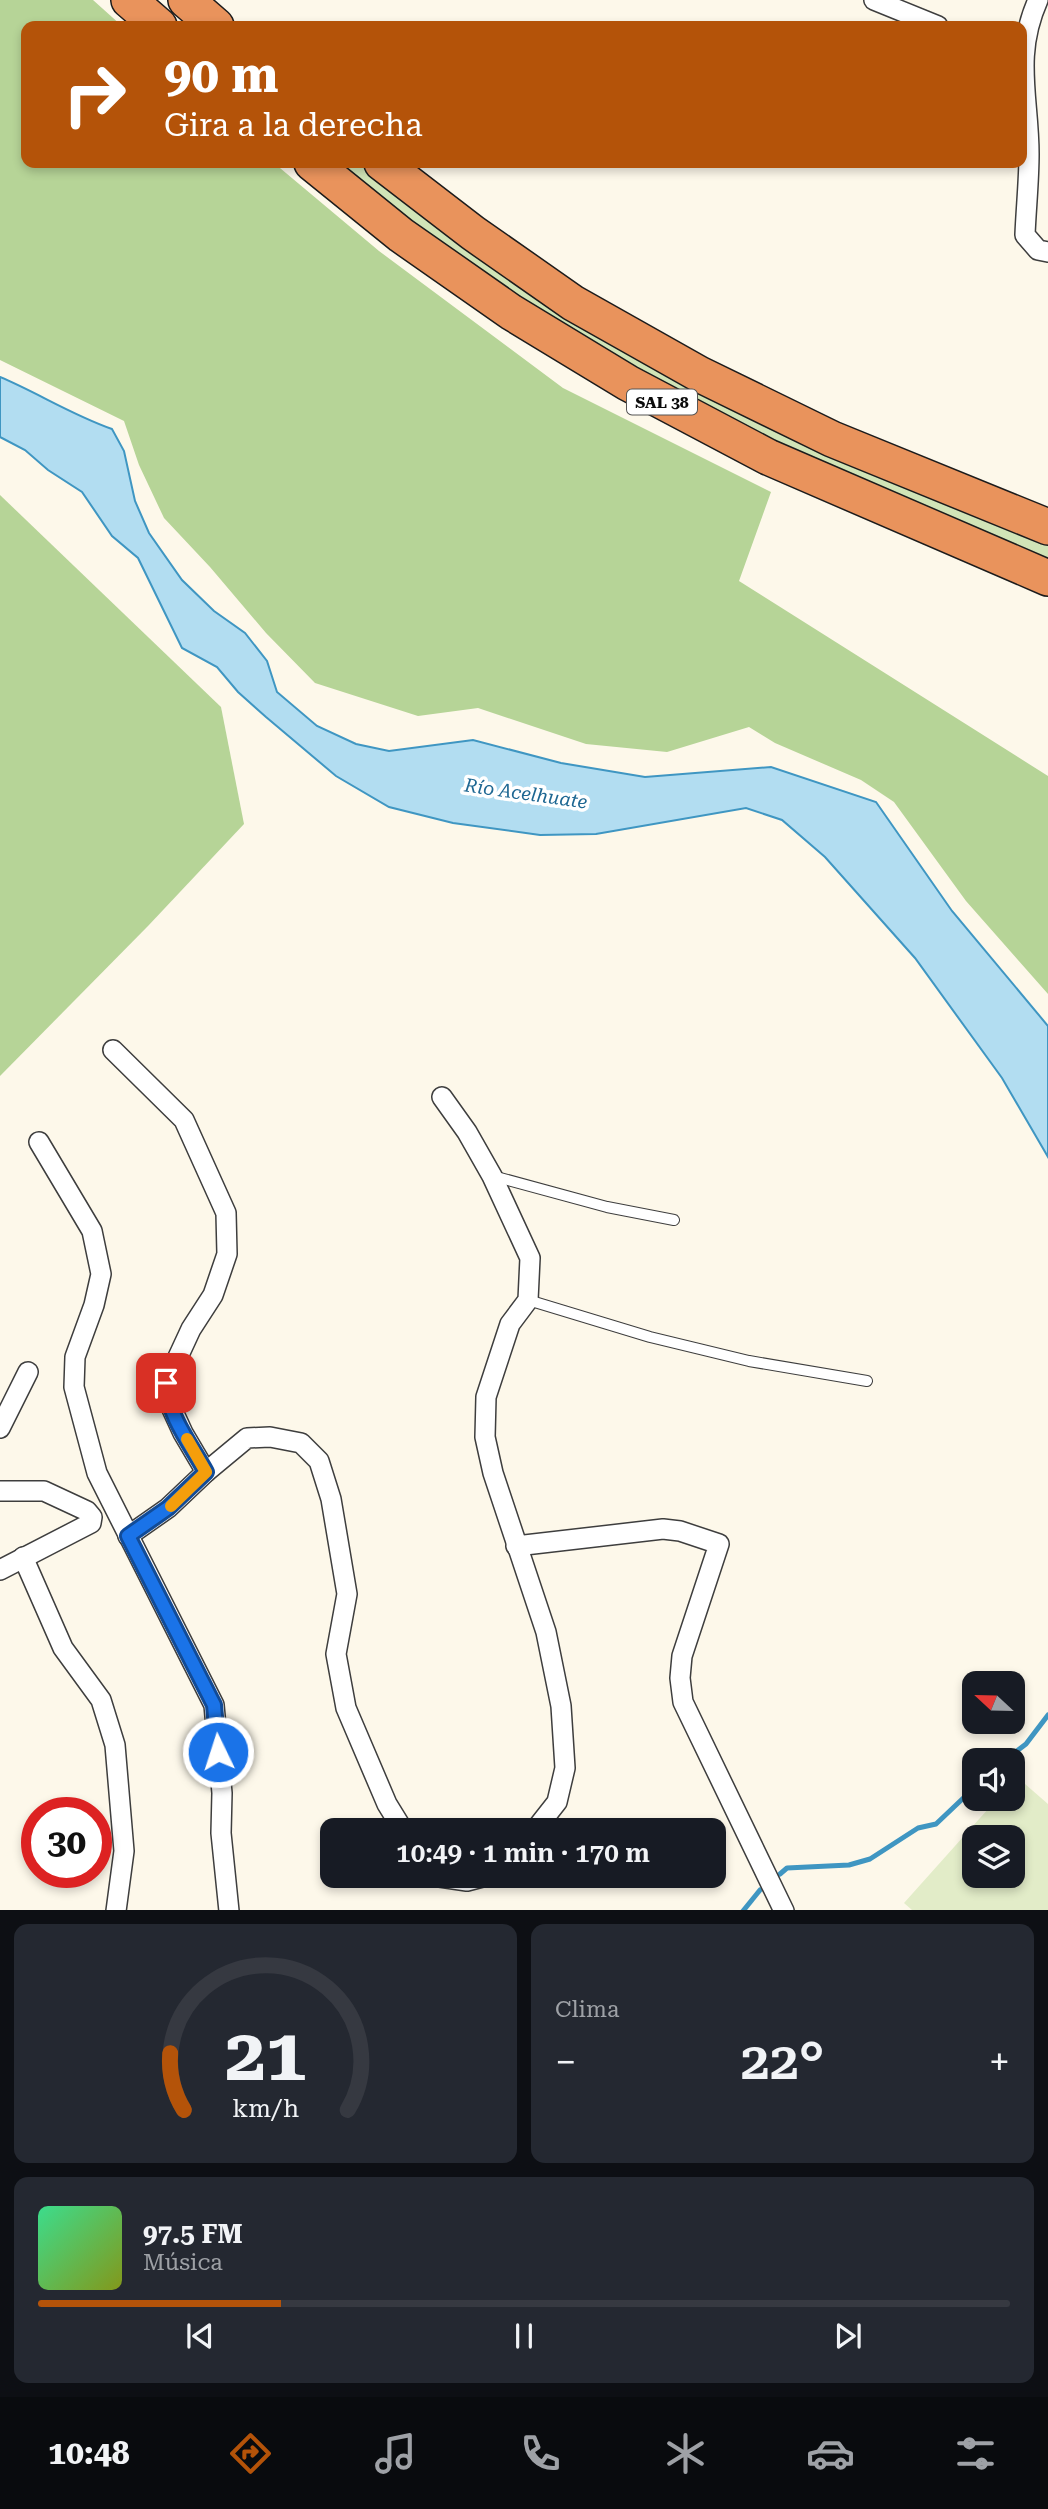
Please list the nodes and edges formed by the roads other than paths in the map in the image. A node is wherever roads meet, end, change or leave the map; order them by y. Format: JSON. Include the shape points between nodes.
{"nodes":[{"id":1,"x":129,"y":0,"type":"edge"},
{"id":2,"x":186,"y":0,"type":"edge"},
{"id":3,"x":874,"y":0,"type":"edge"},
{"id":4,"x":1038,"y":0,"type":"edge"},
{"id":5,"x":153,"y":21,"type":"edge"},
{"id":6,"x":210,"y":21,"type":"edge"},
{"id":7,"x":926,"y":21,"type":"edge"},
{"id":8,"x":1027,"y":33,"type":"edge"},
{"id":9,"x":1027,"y":121,"type":"edge"},
{"id":10,"x":318,"y":168,"type":"edge"},
{"id":11,"x":389,"y":168,"type":"edge"},
{"id":12,"x":1048,"y":252,"type":"edge"},
{"id":13,"x":1048,"y":527,"type":"edge"},
{"id":14,"x":1048,"y":578,"type":"edge"},
{"id":15,"x":113,"y":1050,"type":"dead end"},
{"id":16,"x":442,"y":1097,"type":"dead end"},
{"id":17,"x":40,"y":1142,"type":"dead end"},
{"id":18,"x":492,"y":1176,"type":"junction"},
{"id":19,"x":674,"y":1220,"type":"dead end"},
{"id":20,"x":528,"y":1300,"type":"junction"},
{"id":21,"x":28,"y":1372,"type":"dead end"},
{"id":22,"x":867,"y":1381,"type":"dead end"},
{"id":23,"x":0,"y":1427,"type":"edge"},
{"id":24,"x":206,"y":1472,"type":"junction"},
{"id":25,"x":0,"y":1491,"type":"edge"},
{"id":26,"x":92,"y":1517,"type":"junction"},
{"id":27,"x":124,"y":1529,"type":"junction"},
{"id":28,"x":516,"y":1546,"type":"junction"},
{"id":29,"x":23,"y":1557,"type":"junction"},
{"id":30,"x":0,"y":1570,"type":"edge"},
{"id":31,"x":395,"y":1818,"type":"edge"},
{"id":32,"x":544,"y":1818,"type":"edge"},
{"id":33,"x":117,"y":1910,"type":"edge"},
{"id":34,"x":229,"y":1910,"type":"edge"},
{"id":35,"x":784,"y":1910,"type":"edge"}],
"edges":[{"from":1,"to":5,"type":"highway"},
{"from":2,"to":6,"type":"highway"},
{"from":3,"to":7,"type":"street"},
{"from":4,"to":8,"type":"street"},
{"from":9,"to":12,"type":"street","via":[[1025,236],[1038,250]]},
{"from":10,"to":14,"type":"highway","number":"SAL 38","via":[[401,235],[511,312],[628,383],[768,457]]},
{"from":11,"to":13,"type":"highway","number":"SAL 38","via":[[573,303],[699,374],[832,439]]},
{"from":15,"to":24,"type":"street","via":[[184,1120],[226,1213],[227,1254],[213,1295],[166,1383],[166,1396]]},
{"from":16,"to":18,"type":"street"},
{"from":17,"to":27,"type":"street","via":[[92,1231],[101,1274],[75,1357],[74,1387],[97,1473]]},
{"from":18,"to":19,"type":"lane"},
{"from":18,"to":20,"type":"street","via":[[530,1258]]},
{"from":20,"to":22,"type":"lane","via":[[749,1361]]},
{"from":20,"to":28,"type":"street","via":[[510,1324],[486,1397],[487,1449]]},
{"from":21,"to":23,"type":"street"},
{"from":24,"to":27,"type":"street","via":[[168,1508]]},
{"from":24,"to":31,"type":"street","via":[[247,1438],[301,1443],[319,1461],[331,1499],[347,1594],[336,1654],[346,1708]]},
{"from":25,"to":26,"type":"street","via":[[44,1491]]},
{"from":26,"to":27,"type":"street"},
{"from":26,"to":29,"type":"street","via":[[91,1523]]},
{"from":27,"to":34,"type":"street","via":[[214,1705]]},
{"from":28,"to":32,"type":"street","via":[[547,1632],[561,1706],[565,1768],[557,1802]]},
{"from":28,"to":35,"type":"street","via":[[663,1529],[719,1544],[682,1656],[683,1702]]},
{"from":29,"to":30,"type":"street"},
{"from":29,"to":33,"type":"street","via":[[63,1648],[101,1700],[115,1745],[124,1852]]}]}
